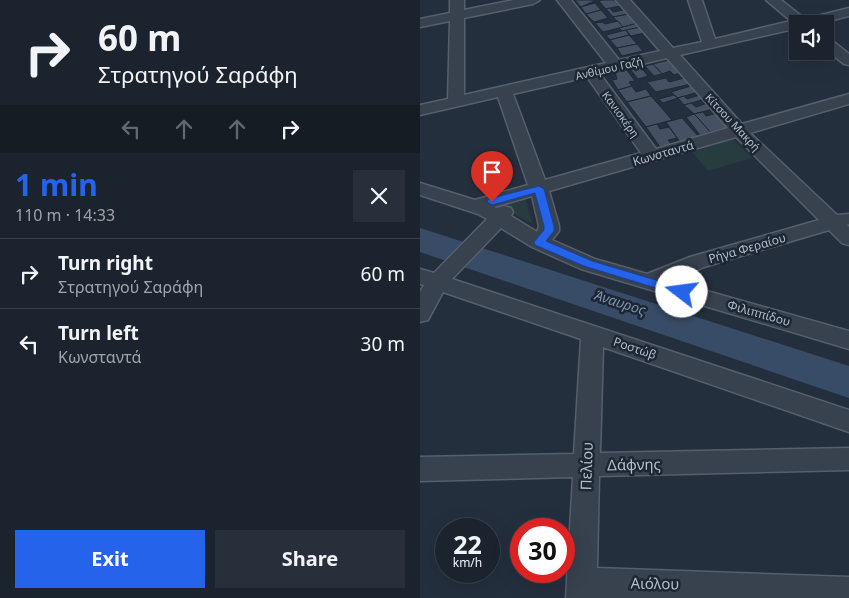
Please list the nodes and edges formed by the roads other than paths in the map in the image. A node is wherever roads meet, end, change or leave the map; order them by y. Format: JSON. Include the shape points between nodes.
{"nodes":[{"id":1,"x":457,"y":0,"type":"edge"},
{"id":2,"x":532,"y":0,"type":"edge"},
{"id":3,"x":564,"y":0,"type":"edge"},
{"id":4,"x":623,"y":0,"type":"edge"},
{"id":5,"x":695,"y":0,"type":"edge"},
{"id":6,"x":773,"y":0,"type":"edge"},
{"id":7,"x":849,"y":12,"type":"edge"},
{"id":8,"x":790,"y":15,"type":"edge"},
{"id":9,"x":457,"y":16,"type":"junction"},
{"id":10,"x":834,"y":16,"type":"edge"},
{"id":11,"x":420,"y":23,"type":"edge"},
{"id":12,"x":789,"y":27,"type":"edge"},
{"id":13,"x":710,"y":44,"type":"junction"},
{"id":14,"x":834,"y":49,"type":"edge"},
{"id":15,"x":670,"y":54,"type":"junction"},
{"id":16,"x":849,"y":61,"type":"edge"},
{"id":17,"x":616,"y":66,"type":"junction"},
{"id":18,"x":591,"y":72,"type":"junction"},
{"id":19,"x":504,"y":91,"type":"junction"},
{"id":20,"x":849,"y":99,"type":"edge"},
{"id":21,"x":456,"y":102,"type":"junction"},
{"id":22,"x":420,"y":110,"type":"edge"},
{"id":23,"x":739,"y":131,"type":"junction"},
{"id":24,"x":652,"y":156,"type":"junction"},
{"id":25,"x":420,"y":189,"type":"edge"},
{"id":26,"x":539,"y":189,"type":"junction"},
{"id":27,"x":476,"y":206,"type":"junction"},
{"id":28,"x":498,"y":219,"type":"junction"},
{"id":29,"x":841,"y":220,"type":"edge"},
{"id":30,"x":849,"y":238,"type":"edge"},
{"id":31,"x":539,"y":242,"type":"junction"},
{"id":32,"x":436,"y":276,"type":"edge"},
{"id":33,"x":647,"y":282,"type":"junction"},
{"id":34,"x":420,"y":314,"type":"edge"},
{"id":35,"x":592,"y":334,"type":"junction"},
{"id":36,"x":849,"y":340,"type":"edge"},
{"id":37,"x":849,"y":421,"type":"edge"},
{"id":38,"x":849,"y":459,"type":"edge"},
{"id":39,"x":586,"y":465,"type":"junction"},
{"id":40,"x":420,"y":469,"type":"edge"},
{"id":41,"x":581,"y":590,"type":"edge"},
{"id":42,"x":677,"y":591,"type":"edge"},
{"id":43,"x":849,"y":592,"type":"edge"}],
"edges":[{"from":1,"to":9,"type":"street"},
{"from":2,"to":9,"type":"street"},
{"from":3,"to":17,"type":"street"},
{"from":4,"to":15,"type":"street","name":"Κίτσου Μακρή"},
{"from":5,"to":13,"type":"street"},
{"from":6,"to":8,"type":"street"},
{"from":7,"to":10,"type":"street","name":"Ανθίμου Γαζή"},
{"from":9,"to":11,"type":"street"},
{"from":9,"to":21,"type":"street"},
{"from":12,"to":13,"type":"street","name":"Ανθίμου Γαζή"},
{"from":13,"to":15,"type":"street","name":"Ανθίμου Γαζή"},
{"from":14,"to":16,"type":"street"},
{"from":15,"to":17,"type":"street","name":"Ανθίμου Γαζή"},
{"from":15,"to":23,"type":"street","name":"Κίτσου Μακρή"},
{"from":17,"to":18,"type":"street","name":"Ανθίμου Γαζή"},
{"from":18,"to":19,"type":"street","name":"Ανθίμου Γαζή"},
{"from":18,"to":24,"type":"street","name":"Κανισκέρη"},
{"from":19,"to":21,"type":"street","name":"Ανθίμου Γαζή"},
{"from":19,"to":26,"type":"street"},
{"from":20,"to":23,"type":"street","name":"Κωνσταντά"},
{"from":21,"to":22,"type":"street","name":"Ανθίμου Γαζή"},
{"from":23,"to":24,"type":"street","name":"Κωνσταντά"},
{"from":23,"to":29,"type":"street","name":"Κίτσου Μακρή"},
{"from":24,"to":26,"type":"street","name":"Κωνσταντά"},
{"from":25,"to":27,"type":"street","name":"Φιλιππίδου"},
{"from":26,"to":27,"type":"street","name":"Κωνσταντά"},
{"from":26,"to":31,"type":"street","via":[[549,231]]},
{"from":27,"to":28,"type":"street","name":"Φιλιππίδου"},
{"from":28,"to":31,"type":"street","name":"Φιλιππίδου"},
{"from":28,"to":32,"type":"street"},
{"from":29,"to":30,"type":"street","name":"Κίτσου Μακρή"},
{"from":29,"to":33,"type":"street","name":"Ρήγα Φεραίου","via":[[697,262]]},
{"from":31,"to":33,"type":"street","name":"Φιλιππίδου","via":[[588,264]]},
{"from":32,"to":34,"type":"street"},
{"from":32,"to":35,"type":"street","name":"Ροστώβ"},
{"from":33,"to":36,"type":"street","name":"Φιλιππίδου"},
{"from":35,"to":37,"type":"street","name":"Ροστώβ"},
{"from":35,"to":39,"type":"street","name":"Πελίου"},
{"from":38,"to":39,"type":"street","name":"Δάφνης"},
{"from":39,"to":40,"type":"street","name":"Δάφνης"},
{"from":39,"to":41,"type":"street","name":"Πελίου"},
{"from":41,"to":42,"type":"street","name":"Αιόλου"},
{"from":42,"to":43,"type":"street","name":"Αιόλου"}]}
